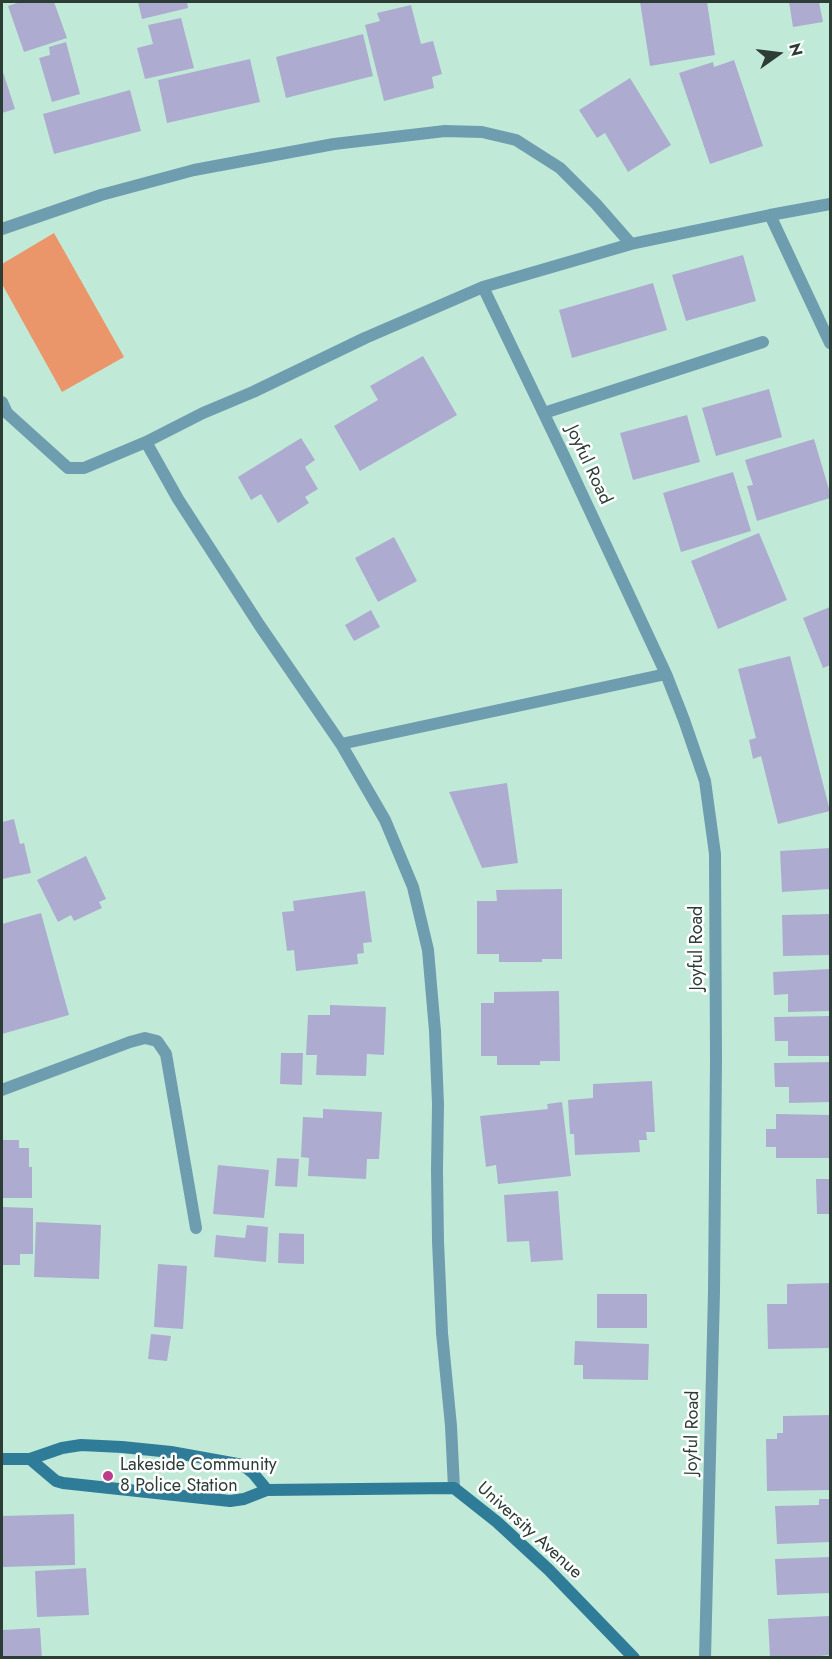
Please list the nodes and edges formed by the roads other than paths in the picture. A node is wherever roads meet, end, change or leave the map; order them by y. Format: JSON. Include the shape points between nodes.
{"nodes":[{"id":1,"x":831,"y":204,"type":"edge"},
{"id":2,"x":770,"y":215,"type":"junction"},
{"id":3,"x":2,"y":229,"type":"edge"},
{"id":4,"x":631,"y":244,"type":"junction"},
{"id":5,"x":483,"y":287,"type":"junction"},
{"id":6,"x":763,"y":342,"type":"dead end"},
{"id":7,"x":831,"y":343,"type":"edge"},
{"id":8,"x":2,"y":402,"type":"edge"},
{"id":9,"x":544,"y":413,"type":"junction"},
{"id":10,"x":146,"y":442,"type":"junction"},
{"id":11,"x":666,"y":674,"type":"junction"},
{"id":12,"x":341,"y":744,"type":"junction"},
{"id":13,"x":2,"y":1090,"type":"edge"},
{"id":14,"x":196,"y":1228,"type":"dead end"},
{"id":15,"x":30,"y":1459,"type":"junction"},
{"id":16,"x":2,"y":1460,"type":"edge"},
{"id":17,"x":454,"y":1488,"type":"junction"},
{"id":18,"x":267,"y":1490,"type":"junction"},
{"id":19,"x":634,"y":1658,"type":"edge"},
{"id":20,"x":705,"y":1658,"type":"edge"}],
"edges":[{"from":1,"to":2,"type":"street"},
{"from":2,"to":4,"type":"street"},
{"from":2,"to":7,"type":"street"},
{"from":3,"to":4,"type":"street","via":[[101,195],[194,170],[334,144],[445,131],[482,132],[516,140],[560,168]]},
{"from":4,"to":5,"type":"street"},
{"from":5,"to":9,"type":"street","name":"Joyful Road"},
{"from":5,"to":10,"type":"street"},
{"from":6,"to":9,"type":"street"},
{"from":8,"to":10,"type":"street","via":[[7,412],[68,468],[84,468]]},
{"from":9,"to":11,"type":"street","name":"Joyful Road"},
{"from":10,"to":12,"type":"street","via":[[184,509]]},
{"from":11,"to":12,"type":"street"},
{"from":11,"to":20,"type":"street","name":"Joyful Road","via":[[705,781],[715,854],[715,1210]]},
{"from":12,"to":17,"type":"street","via":[[385,820],[413,887],[428,950],[436,1042],[442,1322]]},
{"from":13,"to":14,"type":"street","via":[[130,1042],[146,1038],[157,1041],[166,1054]]},
{"from":15,"to":16,"type":"street"},
{"from":15,"to":18,"type":"street","name":"University Avenue","via":[[63,1483],[230,1501]]},
{"from":15,"to":18,"type":"street","via":[[81,1445],[171,1452],[243,1465]]},
{"from":17,"to":18,"type":"street","name":"University Avenue"},
{"from":17,"to":19,"type":"street","name":"University Avenue","via":[[549,1570]]}]}
